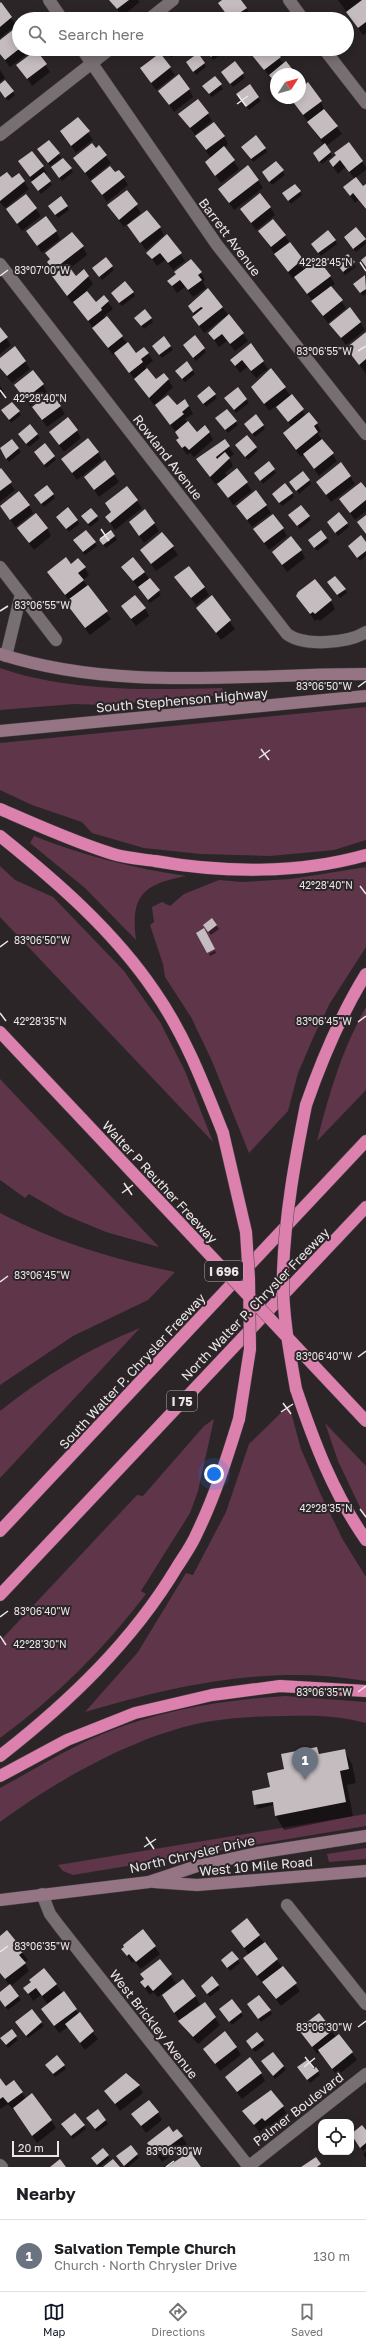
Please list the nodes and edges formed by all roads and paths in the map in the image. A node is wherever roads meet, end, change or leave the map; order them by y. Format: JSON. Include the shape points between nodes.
{"nodes":[{"id":1,"x":50,"y":0,"type":"edge"},
{"id":2,"x":173,"y":0,"type":"edge"},
{"id":3,"x":289,"y":0,"type":"edge"},
{"id":4,"x":58,"y":12,"type":"edge"},
{"id":5,"x":157,"y":12,"type":"edge"},
{"id":6,"x":298,"y":12,"type":"edge"},
{"id":7,"x":87,"y":56,"type":"edge"},
{"id":8,"x":101,"y":56,"type":"edge"},
{"id":9,"x":329,"y":56,"type":"edge"},
{"id":10,"x":92,"y":63,"type":"junction"},
{"id":11,"x":366,"y":103,"type":"edge"},
{"id":12,"x":0,"y":134,"type":"edge"},
{"id":13,"x":0,"y":264,"type":"edge"},
{"id":14,"x":366,"y":434,"type":"edge"},
{"id":15,"x":0,"y":567,"type":"edge"},
{"id":16,"x":20,"y":594,"type":"junction"},
{"id":17,"x":366,"y":632,"type":"edge"},
{"id":18,"x":56,"y":640,"type":"dead end"},
{"id":19,"x":3,"y":655,"type":"edge"},
{"id":20,"x":366,"y":674,"type":"edge"},
{"id":21,"x":366,"y":696,"type":"edge"},
{"id":22,"x":0,"y":731,"type":"edge"},
{"id":23,"x":0,"y":809,"type":"edge"},
{"id":24,"x":0,"y":836,"type":"edge"},
{"id":25,"x":366,"y":855,"type":"edge"},
{"id":26,"x":366,"y":974,"type":"edge"},
{"id":27,"x":0,"y":1032,"type":"edge"},
{"id":28,"x":366,"y":1141,"type":"edge"},
{"id":29,"x":366,"y":1207,"type":"edge"},
{"id":30,"x":366,"y":1421,"type":"edge"},
{"id":31,"x":0,"y":1531,"type":"edge"},
{"id":32,"x":366,"y":1540,"type":"edge"},
{"id":33,"x":0,"y":1595,"type":"edge"},
{"id":34,"x":366,"y":1691,"type":"edge"},
{"id":35,"x":0,"y":1756,"type":"edge"},
{"id":36,"x":0,"y":1776,"type":"edge"},
{"id":37,"x":366,"y":1836,"type":"edge"},
{"id":38,"x":366,"y":1871,"type":"edge"},
{"id":39,"x":149,"y":1882,"type":"junction"},
{"id":40,"x":42,"y":1894,"type":"junction"},
{"id":41,"x":0,"y":1900,"type":"edge"},
{"id":42,"x":287,"y":1905,"type":"dead end"},
{"id":43,"x":366,"y":2004,"type":"edge"},
{"id":44,"x":366,"y":2074,"type":"edge"},
{"id":45,"x":248,"y":2167,"type":"edge"}],
"edges":[{"from":1,"to":4,"type":"street"},
{"from":2,"to":5,"type":"street"},
{"from":3,"to":6,"type":"street"},
{"from":7,"to":10,"type":"street","name":"Barrett Avenue"},
{"from":8,"to":10,"type":"street"},
{"from":9,"to":11,"type":"street"},
{"from":10,"to":12,"type":"street"},
{"from":10,"to":14,"type":"street","name":"Barrett Avenue","via":[[217,245]]},
{"from":13,"to":17,"type":"street","name":"Rowland Avenue","via":[[287,634],[294,639],[308,642],[354,638]]},
{"from":15,"to":16,"type":"street"},
{"from":16,"to":18,"type":"street"},
{"from":16,"to":19,"type":"street"},
{"from":19,"to":20,"type":"main road","name":"South Stephenson Highway","via":[[63,670],[150,679]]},
{"from":21,"to":22,"type":"main road","name":"South Stephenson Highway"},
{"from":23,"to":25,"type":"highway","via":[[54,833],[114,854],[192,868],[273,869],[350,860]]},
{"from":24,"to":35,"type":"highway","bridge":true,"via":[[43,870],[134,963],[173,1020],[202,1079],[223,1133],[246,1232],[250,1349],[238,1419],[219,1484],[197,1534],[156,1602],[121,1646],[62,1704]]},
{"from":26,"to":32,"type":"highway","bridge":true,"via":[[323,1055],[306,1105],[289,1201],[283,1272],[288,1345],[296,1389],[316,1447],[336,1491]]},
{"from":27,"to":30,"type":"highway","name":"Walter P Reuther Freeway","number":"I 696","bridge":true},
{"from":28,"to":31,"type":"highway","name":"South Walter P. Chrysler Freeway"},
{"from":29,"to":33,"type":"highway","name":"North Walter P. Chrysler Freeway","number":"I 75"},
{"from":34,"to":36,"type":"highway","via":[[280,1686],[212,1695],[135,1713],[67,1740]]},
{"from":37,"to":39,"type":"main road","name":"North Chrysler Drive","via":[[257,1853],[197,1866]]},
{"from":38,"to":39,"type":"main road","name":"West 10 Mile Road","via":[[197,1885]]},
{"from":39,"to":40,"type":"main road","name":"North Chrysler Drive"},
{"from":40,"to":41,"type":"main road","name":"North Chrysler Drive"},
{"from":40,"to":45,"type":"street","name":"West Brickley Avenue","via":[[50,1914],[59,1926]]},
{"from":42,"to":43,"type":"street"},
{"from":44,"to":45,"type":"street","name":"Palmer Boulevard"}]}
